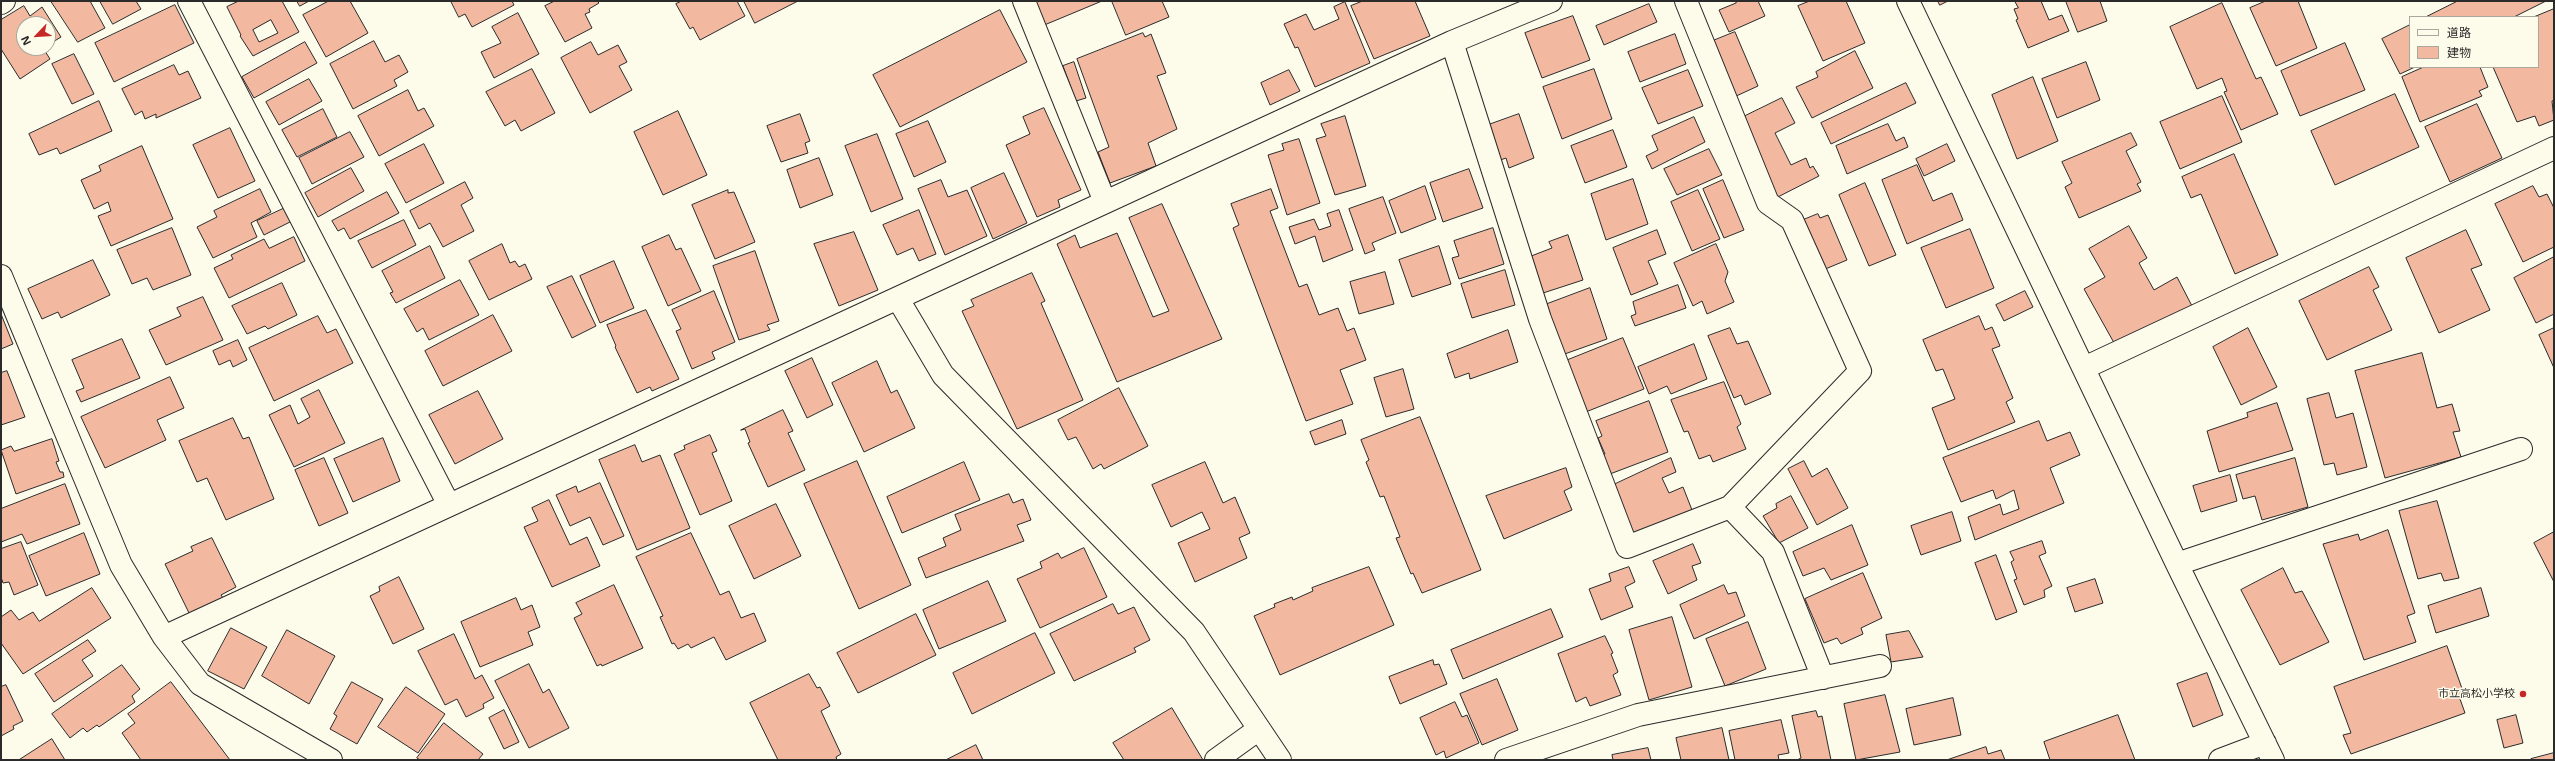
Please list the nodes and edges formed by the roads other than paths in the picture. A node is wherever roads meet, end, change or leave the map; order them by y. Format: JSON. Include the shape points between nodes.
{"nodes":[{"id":1,"x":4,"y":1,"type":"edge"},
{"id":2,"x":189,"y":1,"type":"edge"},
{"id":3,"x":1024,"y":1,"type":"edge"},
{"id":4,"x":1550,"y":1,"type":"edge"},
{"id":5,"x":1686,"y":1,"type":"edge"},
{"id":6,"x":1908,"y":1,"type":"edge"},
{"id":7,"x":1,"y":3,"type":"edge"},
{"id":8,"x":1452,"y":42,"type":"junction"},
{"id":9,"x":2554,"y":148,"type":"edge"},
{"id":10,"x":1105,"y":202,"type":"junction"},
{"id":11,"x":1,"y":276,"type":"edge"},
{"id":12,"x":898,"y":298,"type":"junction"},
{"id":13,"x":2084,"y":368,"type":"junction"},
{"id":14,"x":2521,"y":449,"type":"dead end"},
{"id":15,"x":449,"y":506,"type":"junction"},
{"id":16,"x":1730,"y":507,"type":"junction"},
{"id":17,"x":2177,"y":564,"type":"junction"},
{"id":18,"x":164,"y":637,"type":"junction"},
{"id":19,"x":1880,"y":666,"type":"dead end"},
{"id":20,"x":1823,"y":678,"type":"junction"},
{"id":21,"x":1259,"y":729,"type":"junction"},
{"id":22,"x":2269,"y":751,"type":"edge"},
{"id":23,"x":318,"y":757,"type":"edge"},
{"id":24,"x":1216,"y":760,"type":"edge"},
{"id":25,"x":1280,"y":760,"type":"edge"},
{"id":26,"x":1506,"y":760,"type":"edge"},
{"id":27,"x":2220,"y":760,"type":"edge"}],
"edges":[{"from":1,"to":7,"type":"street"},
{"from":2,"to":15,"type":"street"},
{"from":3,"to":10,"type":"street"},
{"from":4,"to":8,"type":"street"},
{"from":5,"to":16,"type":"street","via":[[1768,203],[1792,220],[1860,370]]},
{"from":6,"to":13,"type":"street"},
{"from":8,"to":10,"type":"street"},
{"from":8,"to":16,"type":"street","via":[[1540,319],[1627,547]]},
{"from":9,"to":13,"type":"street"},
{"from":10,"to":12,"type":"street"},
{"from":11,"to":18,"type":"street","via":[[121,564]]},
{"from":12,"to":15,"type":"street"},
{"from":12,"to":21,"type":"street","via":[[943,375],[1194,632]]},
{"from":13,"to":17,"type":"street"},
{"from":14,"to":17,"type":"street"},
{"from":15,"to":18,"type":"street"},
{"from":16,"to":20,"type":"street","via":[[1772,552]]},
{"from":17,"to":22,"type":"street"},
{"from":18,"to":23,"type":"street","via":[[200,684]]},
{"from":19,"to":20,"type":"street"},
{"from":20,"to":26,"type":"street","via":[[1638,715]]},
{"from":21,"to":24,"type":"street"},
{"from":21,"to":25,"type":"street"},
{"from":22,"to":27,"type":"street"}]}
